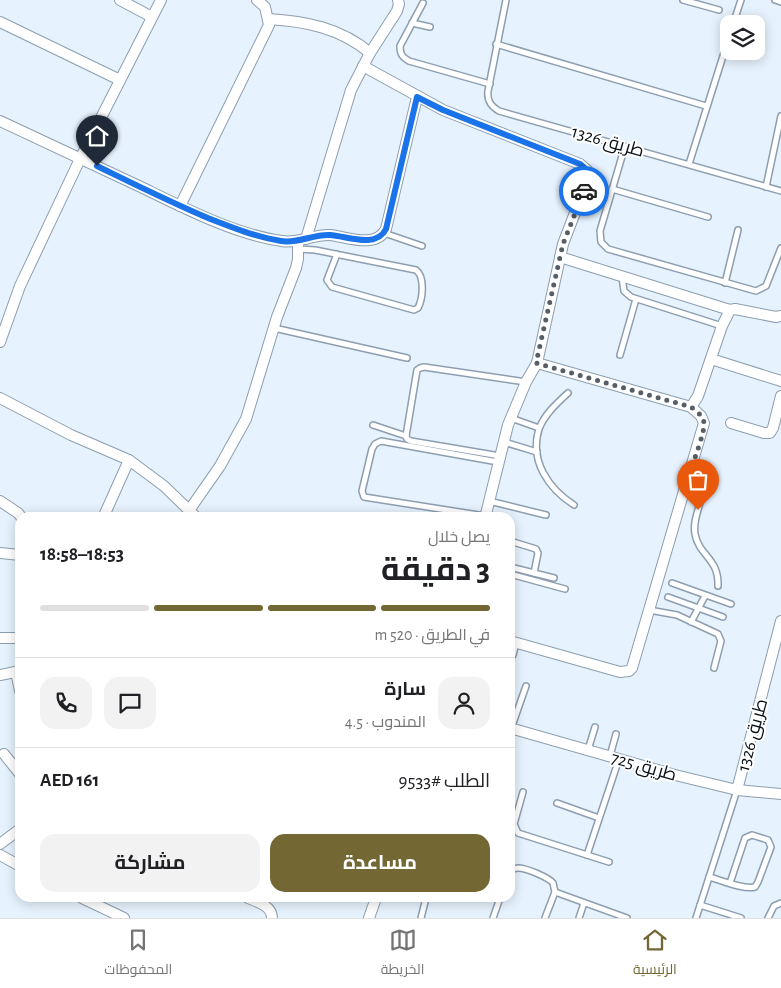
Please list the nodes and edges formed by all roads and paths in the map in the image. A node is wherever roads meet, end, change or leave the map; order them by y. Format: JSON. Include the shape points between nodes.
{"nodes":[{"id":1,"x":120,"y":0,"type":"edge"},
{"id":2,"x":161,"y":0,"type":"edge"},
{"id":3,"x":257,"y":0,"type":"edge"},
{"id":4,"x":398,"y":0,"type":"edge"},
{"id":5,"x":506,"y":0,"type":"edge"},
{"id":6,"x":683,"y":0,"type":"edge"},
{"id":7,"x":740,"y":0,"type":"edge"},
{"id":8,"x":775,"y":0,"type":"edge"},
{"id":9,"x":781,"y":2,"type":"edge"},
{"id":10,"x":423,"y":3,"type":"dead end"},
{"id":11,"x":719,"y":10,"type":"dead end"},
{"id":12,"x":736,"y":15,"type":"edge"},
{"id":13,"x":152,"y":17,"type":"junction"},
{"id":14,"x":268,"y":19,"type":"junction"},
{"id":15,"x":0,"y":22,"type":"edge"},
{"id":16,"x":412,"y":23,"type":"junction"},
{"id":17,"x":430,"y":27,"type":"dead end"},
{"id":18,"x":497,"y":47,"type":"junction"},
{"id":19,"x":370,"y":53,"type":"junction"},
{"id":20,"x":721,"y":60,"type":"edge"},
{"id":21,"x":364,"y":66,"type":"junction"},
{"id":22,"x":120,"y":80,"type":"junction"},
{"id":23,"x":490,"y":84,"type":"junction"},
{"id":24,"x":417,"y":97,"type":"junction"},
{"id":25,"x":706,"y":106,"type":"junction"},
{"id":26,"x":781,"y":116,"type":"edge"},
{"id":27,"x":0,"y":122,"type":"edge"},
{"id":28,"x":625,"y":146,"type":"junction"},
{"id":29,"x":80,"y":159,"type":"junction"},
{"id":30,"x":689,"y":164,"type":"junction"},
{"id":31,"x":766,"y":187,"type":"junction"},
{"id":32,"x":612,"y":190,"type":"junction"},
{"id":33,"x":781,"y":191,"type":"edge"},
{"id":34,"x":180,"y":206,"type":"junction"},
{"id":35,"x":708,"y":217,"type":"dead end"},
{"id":36,"x":738,"y":230,"type":"dead end"},
{"id":37,"x":384,"y":233,"type":"junction"},
{"id":38,"x":301,"y":243,"type":"junction"},
{"id":39,"x":422,"y":246,"type":"dead end"},
{"id":40,"x":781,"y":248,"type":"edge"},
{"id":41,"x":337,"y":254,"type":"junction"},
{"id":42,"x":560,"y":257,"type":"junction"},
{"id":43,"x":622,"y":276,"type":"junction"},
{"id":44,"x":725,"y":283,"type":"junction"},
{"id":45,"x":636,"y":299,"type":"junction"},
{"id":46,"x":730,"y":310,"type":"junction"},
{"id":47,"x":781,"y":316,"type":"edge"},
{"id":48,"x":722,"y":326,"type":"junction"},
{"id":49,"x":274,"y":328,"type":"junction"},
{"id":50,"x":0,"y":342,"type":"edge"},
{"id":51,"x":620,"y":355,"type":"dead end"},
{"id":52,"x":406,"y":358,"type":"dead end"},
{"id":53,"x":711,"y":359,"type":"junction"},
{"id":54,"x":536,"y":363,"type":"junction"},
{"id":55,"x":781,"y":381,"type":"edge"},
{"id":56,"x":526,"y":382,"type":"junction"},
{"id":57,"x":568,"y":393,"type":"dead end"},
{"id":58,"x":781,"y":396,"type":"edge"},
{"id":59,"x":0,"y":398,"type":"edge"},
{"id":60,"x":691,"y":407,"type":"junction"},
{"id":61,"x":511,"y":418,"type":"junction"},
{"id":62,"x":731,"y":423,"type":"dead end"},
{"id":63,"x":373,"y":425,"type":"dead end"},
{"id":64,"x":540,"y":428,"type":"junction"},
{"id":65,"x":406,"y":436,"type":"junction"},
{"id":66,"x":504,"y":442,"type":"junction"},
{"id":67,"x":537,"y":452,"type":"junction"},
{"id":68,"x":499,"y":459,"type":"junction"},
{"id":69,"x":129,"y":460,"type":"junction"},
{"id":70,"x":689,"y":474,"type":"junction"},
{"id":71,"x":0,"y":501,"type":"edge"},
{"id":72,"x":489,"y":501,"type":"junction"},
{"id":73,"x":574,"y":505,"type":"dead end"},
{"id":74,"x":16,"y":512,"type":"edge"},
{"id":75,"x":106,"y":512,"type":"edge"},
{"id":76,"x":192,"y":512,"type":"edge"},
{"id":77,"x":195,"y":512,"type":"edge"},
{"id":78,"x":460,"y":512,"type":"edge"},
{"id":79,"x":486,"y":512,"type":"edge"},
{"id":80,"x":546,"y":515,"type":"dead end"},
{"id":81,"x":515,"y":543,"type":"edge"},
{"id":82,"x":0,"y":553,"type":"edge"},
{"id":83,"x":15,"y":554,"type":"edge"},
{"id":84,"x":515,"y":568,"type":"edge"},
{"id":85,"x":534,"y":573,"type":"junction"},
{"id":86,"x":515,"y":575,"type":"edge"},
{"id":87,"x":554,"y":578,"type":"dead end"},
{"id":88,"x":672,"y":583,"type":"dead end"},
{"id":89,"x":718,"y":586,"type":"dead end"},
{"id":90,"x":565,"y":589,"type":"dead end"},
{"id":91,"x":668,"y":596,"type":"dead end"},
{"id":92,"x":705,"y":596,"type":"junction"},
{"id":93,"x":731,"y":604,"type":"dead end"},
{"id":94,"x":698,"y":608,"type":"junction"},
{"id":95,"x":649,"y":610,"type":"junction"},
{"id":96,"x":723,"y":618,"type":"dead end"},
{"id":97,"x":781,"y":621,"type":"edge"},
{"id":98,"x":691,"y":622,"type":"junction"},
{"id":99,"x":0,"y":638,"type":"edge"},
{"id":100,"x":15,"y":638,"type":"edge"},
{"id":101,"x":515,"y":643,"type":"edge"},
{"id":102,"x":714,"y":668,"type":"dead end"},
{"id":103,"x":15,"y":672,"type":"edge"},
{"id":104,"x":0,"y":675,"type":"edge"},
{"id":105,"x":526,"y":686,"type":"dead end"},
{"id":106,"x":515,"y":717,"type":"edge"},
{"id":107,"x":595,"y":726,"type":"dead end"},
{"id":108,"x":515,"y":729,"type":"edge"},
{"id":109,"x":616,"y":734,"type":"dead end"},
{"id":110,"x":588,"y":751,"type":"junction"},
{"id":111,"x":2,"y":754,"type":"edge"},
{"id":112,"x":614,"y":758,"type":"junction"},
{"id":113,"x":15,"y":768,"type":"edge"},
{"id":114,"x":737,"y":790,"type":"junction"},
{"id":115,"x":523,"y":792,"type":"dead end"},
{"id":116,"x":781,"y":794,"type":"edge"},
{"id":117,"x":557,"y":802,"type":"dead end"},
{"id":118,"x":599,"y":818,"type":"junction"},
{"id":119,"x":515,"y":820,"type":"edge"},
{"id":120,"x":515,"y":826,"type":"edge"},
{"id":121,"x":15,"y":833,"type":"edge"},
{"id":122,"x":0,"y":844,"type":"edge"},
{"id":123,"x":587,"y":855,"type":"junction"},
{"id":124,"x":0,"y":856,"type":"edge"},
{"id":125,"x":609,"y":862,"type":"dead end"},
{"id":126,"x":15,"y":864,"type":"edge"},
{"id":127,"x":515,"y":869,"type":"edge"},
{"id":128,"x":709,"y":877,"type":"junction"},
{"id":129,"x":730,"y":883,"type":"junction"},
{"id":130,"x":555,"y":892,"type":"junction"},
{"id":131,"x":90,"y":902,"type":"edge"},
{"id":132,"x":256,"y":902,"type":"edge"},
{"id":133,"x":375,"y":902,"type":"edge"},
{"id":134,"x":425,"y":902,"type":"edge"},
{"id":135,"x":499,"y":902,"type":"edge"},
{"id":136,"x":584,"y":903,"type":"junction"},
{"id":137,"x":781,"y":903,"type":"edge"},
{"id":138,"x":700,"y":905,"type":"junction"},
{"id":139,"x":124,"y":918,"type":"edge"},
{"id":140,"x":272,"y":918,"type":"edge"},
{"id":141,"x":369,"y":918,"type":"edge"},
{"id":142,"x":421,"y":918,"type":"edge"},
{"id":143,"x":493,"y":918,"type":"edge"},
{"id":144,"x":545,"y":918,"type":"edge"},
{"id":145,"x":579,"y":918,"type":"edge"},
{"id":146,"x":627,"y":918,"type":"edge"},
{"id":147,"x":696,"y":918,"type":"edge"},
{"id":148,"x":741,"y":918,"type":"edge"},
{"id":149,"x":768,"y":918,"type":"edge"}],
"edges":[{"from":1,"to":13,"type":"street"},
{"from":2,"to":13,"type":"street"},
{"from":3,"to":14,"type":"street","via":[[265,7]]},
{"from":4,"to":19,"type":"street","via":[[397,11]]},
{"from":5,"to":18,"type":"lane","name":"طريق 1326"},
{"from":6,"to":11,"type":"lane"},
{"from":7,"to":12,"type":"lane"},
{"from":8,"to":9,"type":"lane"},
{"from":10,"to":16,"type":"lane"},
{"from":13,"to":22,"type":"street"},
{"from":14,"to":19,"type":"street","via":[[306,23],[336,32],[357,42]]},
{"from":14,"to":34,"type":"street","via":[[269,24]]},
{"from":15,"to":22,"type":"street"},
{"from":16,"to":17,"type":"lane"},
{"from":16,"to":23,"type":"lane","via":[[400,46],[403,58]]},
{"from":18,"to":23,"type":"lane","name":"طريق 1326"},
{"from":18,"to":25,"type":"lane"},
{"from":19,"to":21,"type":"street"},
{"from":20,"to":25,"type":"lane"},
{"from":21,"to":24,"type":"street"},
{"from":21,"to":38,"type":"street","via":[[352,90]]},
{"from":22,"to":29,"type":"street"},
{"from":23,"to":28,"type":"lane","name":"طريق 1326","via":[[488,97],[498,110]]},
{"from":24,"to":37,"type":"street"},
{"from":24,"to":42,"type":"street","via":[[584,166],[588,182]]},
{"from":25,"to":30,"type":"lane"},
{"from":26,"to":31,"type":"lane"},
{"from":27,"to":29,"type":"street"},
{"from":28,"to":30,"type":"lane","name":"طريق 1326"},
{"from":28,"to":32,"type":"lane"},
{"from":29,"to":34,"type":"street"},
{"from":29,"to":50,"type":"street","via":[[20,286]]},
{"from":30,"to":31,"type":"lane","name":"طريق 1326"},
{"from":31,"to":33,"type":"lane","name":"طريق 1326"},
{"from":32,"to":35,"type":"lane"},
{"from":32,"to":44,"type":"lane","via":[[599,236],[604,246]]},
{"from":34,"to":38,"type":"street","via":[[261,237]]},
{"from":36,"to":44,"type":"lane"},
{"from":37,"to":38,"type":"street","via":[[371,241],[330,235]]},
{"from":37,"to":39,"type":"lane"},
{"from":38,"to":41,"type":"lane","via":[[315,250]]},
{"from":38,"to":49,"type":"street","via":[[296,268]]},
{"from":40,"to":44,"type":"lane","via":[[763,289],[756,291]]},
{"from":41,"to":41,"type":"lane","via":[[419,272],[421,302],[418,309],[332,287],[327,280]]},
{"from":42,"to":43,"type":"street"},
{"from":42,"to":54,"type":"street"},
{"from":43,"to":45,"type":"lane","via":[[624,292]]},
{"from":43,"to":46,"type":"street"},
{"from":45,"to":48,"type":"lane"},
{"from":45,"to":51,"type":"lane"},
{"from":46,"to":47,"type":"street","via":[[776,318]]},
{"from":46,"to":48,"type":"street"},
{"from":48,"to":53,"type":"street"},
{"from":49,"to":52,"type":"lane"},
{"from":49,"to":77,"type":"street","via":[[246,419]]},
{"from":53,"to":55,"type":"street"},
{"from":53,"to":60,"type":"street"},
{"from":54,"to":56,"type":"street"},
{"from":54,"to":60,"type":"street"},
{"from":56,"to":61,"type":"street"},
{"from":56,"to":65,"type":"lane","via":[[420,368]]},
{"from":57,"to":64,"type":"lane"},
{"from":58,"to":62,"type":"street","via":[[770,433]]},
{"from":59,"to":69,"type":"street","via":[[70,435]]},
{"from":60,"to":70,"type":"street","via":[[704,423]]},
{"from":61,"to":64,"type":"lane"},
{"from":61,"to":66,"type":"street"},
{"from":63,"to":65,"type":"lane"},
{"from":64,"to":67,"type":"lane"},
{"from":65,"to":68,"type":"lane","via":[[411,441]]},
{"from":66,"to":67,"type":"lane"},
{"from":66,"to":68,"type":"street"},
{"from":67,"to":73,"type":"lane","via":[[549,483]]},
{"from":68,"to":72,"type":"street"},
{"from":68,"to":78,"type":"lane","via":[[381,441],[375,444],[362,491],[364,497]]},
{"from":69,"to":75,"type":"street"},
{"from":69,"to":76,"type":"street"},
{"from":70,"to":89,"type":"lane","via":[[702,488],[695,534],[715,566]]},
{"from":70,"to":95,"type":"street"},
{"from":71,"to":74,"type":"street"},
{"from":72,"to":79,"type":"street"},
{"from":72,"to":80,"type":"lane"},
{"from":81,"to":85,"type":"lane","via":[[536,549]]},
{"from":82,"to":83,"type":"street"},
{"from":84,"to":85,"type":"lane"},
{"from":85,"to":87,"type":"lane"},
{"from":86,"to":90,"type":"lane"},
{"from":88,"to":92,"type":"lane"},
{"from":91,"to":94,"type":"lane"},
{"from":92,"to":93,"type":"lane"},
{"from":92,"to":94,"type":"lane"},
{"from":94,"to":96,"type":"lane"},
{"from":94,"to":98,"type":"lane"},
{"from":95,"to":98,"type":"lane","via":[[677,615]]},
{"from":95,"to":101,"type":"street","via":[[629,671]]},
{"from":97,"to":114,"type":"street","name":"طريق 1326"},
{"from":98,"to":102,"type":"lane","via":[[721,637]]},
{"from":99,"to":100,"type":"street"},
{"from":103,"to":104,"type":"street"},
{"from":105,"to":106,"type":"lane"},
{"from":107,"to":110,"type":"lane"},
{"from":108,"to":110,"type":"street","name":"طريق 725"},
{"from":109,"to":112,"type":"lane"},
{"from":110,"to":112,"type":"street","name":"طريق 725"},
{"from":111,"to":113,"type":"street"},
{"from":112,"to":114,"type":"street","name":"طريق 725"},
{"from":112,"to":118,"type":"lane"},
{"from":114,"to":116,"type":"street","name":"طريق 725"},
{"from":114,"to":128,"type":"lane"},
{"from":115,"to":119,"type":"lane"},
{"from":117,"to":118,"type":"lane"},
{"from":118,"to":123,"type":"lane"},
{"from":120,"to":123,"type":"lane","via":[[518,833]]},
{"from":121,"to":122,"type":"street"},
{"from":123,"to":125,"type":"lane"},
{"from":124,"to":126,"type":"street"},
{"from":127,"to":130,"type":"lane","via":[[546,877],[553,883]]},
{"from":128,"to":129,"type":"lane"},
{"from":128,"to":138,"type":"lane"},
{"from":129,"to":129,"type":"lane","via":[[749,888],[757,885],[771,847],[768,840],[752,835],[745,838]]},
{"from":130,"to":136,"type":"lane"},
{"from":130,"to":144,"type":"lane"},
{"from":131,"to":139,"type":"street"},
{"from":132,"to":140,"type":"street","via":[[268,908]]},
{"from":133,"to":141,"type":"street"},
{"from":134,"to":142,"type":"lane"},
{"from":135,"to":143,"type":"lane"},
{"from":136,"to":145,"type":"lane"},
{"from":136,"to":146,"type":"lane"},
{"from":137,"to":149,"type":"lane","via":[[774,906]]},
{"from":138,"to":147,"type":"lane"},
{"from":138,"to":148,"type":"lane"}]}
